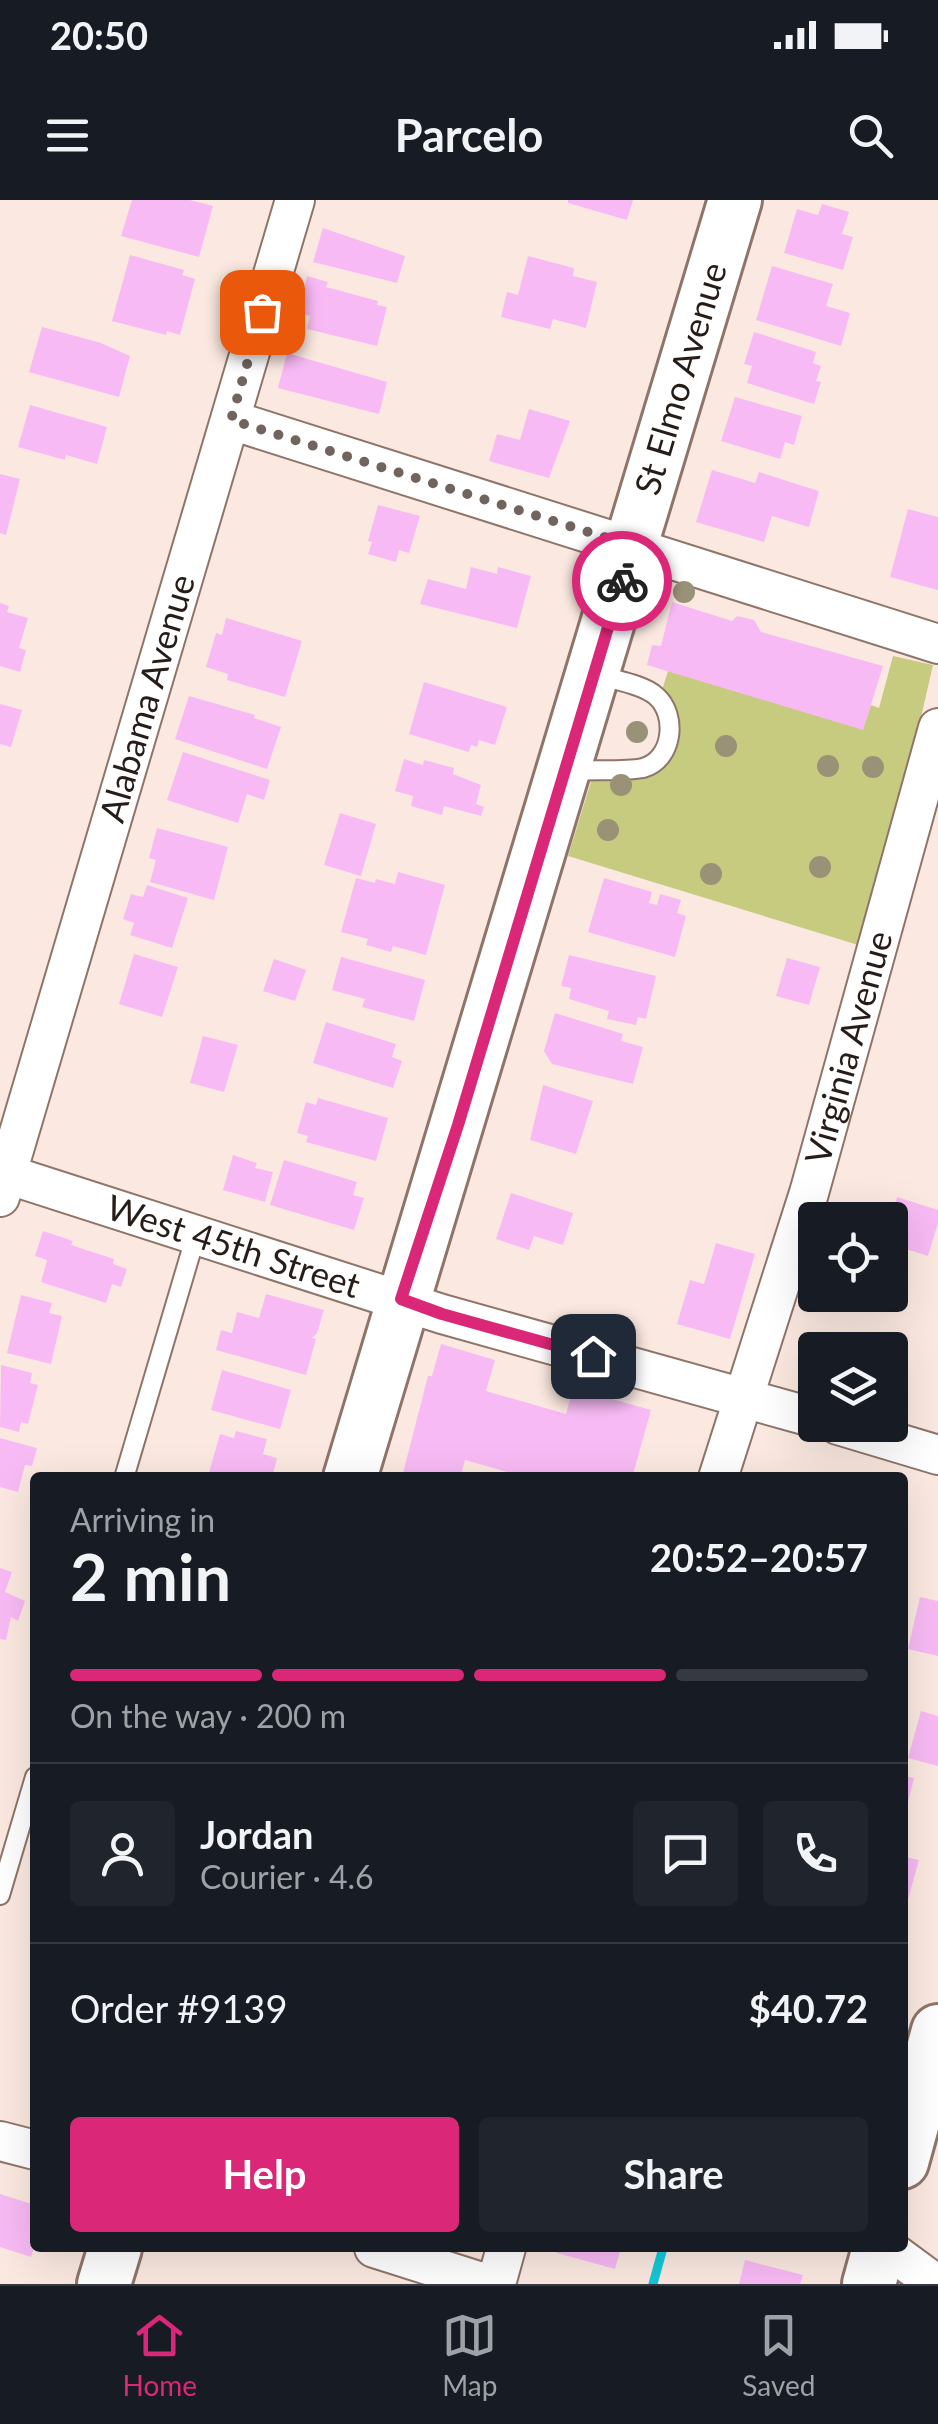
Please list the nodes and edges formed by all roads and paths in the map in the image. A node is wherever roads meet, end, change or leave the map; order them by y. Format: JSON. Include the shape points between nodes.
{"nodes":[{"id":1,"x":735,"y":200,"type":"edge"},
{"id":2,"x":289,"y":202,"type":"edge"},
{"id":3,"x":231,"y":420,"type":"junction"},
{"id":4,"x":633,"y":546,"type":"junction"},
{"id":5,"x":938,"y":644,"type":"edge"},
{"id":6,"x":593,"y":673,"type":"junction"},
{"id":7,"x":938,"y":728,"type":"edge"},
{"id":8,"x":565,"y":771,"type":"junction"},
{"id":9,"x":2,"y":1181,"type":"edge"},
{"id":10,"x":196,"y":1235,"type":"junction"},
{"id":11,"x":401,"y":1299,"type":"junction"},
{"id":12,"x":745,"y":1397,"type":"junction"},
{"id":13,"x":798,"y":1413,"type":"edge"},
{"id":14,"x":895,"y":1442,"type":"edge"},
{"id":15,"x":938,"y":1455,"type":"edge"},
{"id":16,"x":126,"y":1472,"type":"edge"},
{"id":17,"x":352,"y":1472,"type":"edge"},
{"id":18,"x":720,"y":1472,"type":"edge"},
{"id":19,"x":30,"y":1794,"type":"edge"},
{"id":20,"x":0,"y":1895,"type":"edge"},
{"id":21,"x":938,"y":2031,"type":"edge"},
{"id":22,"x":908,"y":2140,"type":"edge"},
{"id":23,"x":0,"y":2141,"type":"edge"},
{"id":24,"x":30,"y":2149,"type":"edge"},
{"id":25,"x":114,"y":2252,"type":"edge"},
{"id":26,"x":387,"y":2252,"type":"edge"},
{"id":27,"x":505,"y":2252,"type":"edge"},
{"id":28,"x":878,"y":2252,"type":"edge"},
{"id":29,"x":892,"y":2252,"type":"edge"},
{"id":30,"x":104,"y":2284,"type":"edge"},
{"id":31,"x":488,"y":2284,"type":"edge"},
{"id":32,"x":496,"y":2284,"type":"edge"},
{"id":33,"x":869,"y":2284,"type":"edge"},
{"id":34,"x":936,"y":2284,"type":"edge"}],
"edges":[{"from":1,"to":4,"type":"main road","name":"St Elmo Avenue"},
{"from":2,"to":3,"type":"street","name":"Alabama Avenue"},
{"from":3,"to":4,"type":"street"},
{"from":3,"to":9,"type":"street","name":"Alabama Avenue"},
{"from":4,"to":5,"type":"street"},
{"from":4,"to":6,"type":"main road","name":"St Elmo Avenue"},
{"from":6,"to":8,"type":"main road","name":"St Elmo Avenue"},
{"from":6,"to":8,"type":"lane","via":[[653,692],[671,732],[667,747],[646,767]]},
{"from":7,"to":12,"type":"street","name":"Virginia Avenue"},
{"from":8,"to":11,"type":"main road","name":"St Elmo Avenue"},
{"from":9,"to":10,"type":"street","name":"West 45th Street"},
{"from":10,"to":11,"type":"street","name":"West 45th Street"},
{"from":10,"to":16,"type":"lane"},
{"from":11,"to":12,"type":"street","name":"West 45th Street"},
{"from":11,"to":17,"type":"main road","name":"St Elmo Avenue"},
{"from":12,"to":13,"type":"street","name":"West 45th Street"},
{"from":12,"to":18,"type":"street","name":"Virginia Avenue"},
{"from":14,"to":15,"type":"street"},
{"from":19,"to":20,"type":"lane"},
{"from":21,"to":22,"type":"main road"},
{"from":23,"to":24,"type":"street"},
{"from":25,"to":30,"type":"main road"},
{"from":26,"to":31,"type":"street"},
{"from":27,"to":32,"type":"street"},
{"from":28,"to":33,"type":"main road"},
{"from":29,"to":34,"type":"street"}]}
